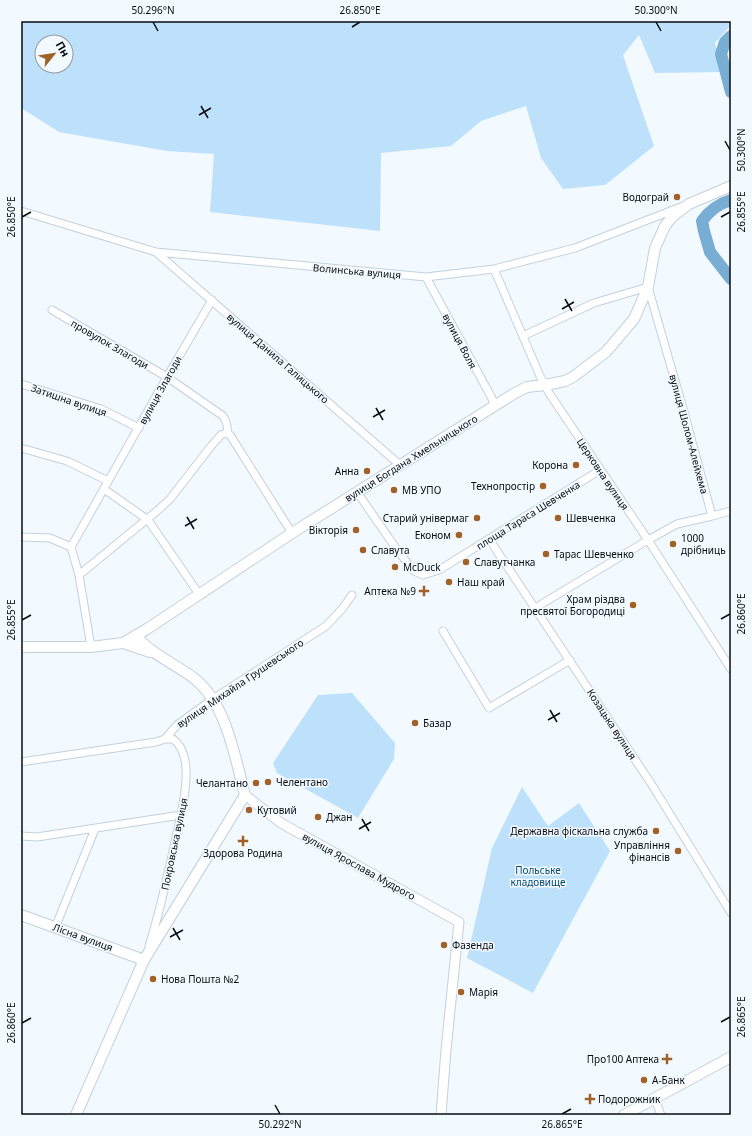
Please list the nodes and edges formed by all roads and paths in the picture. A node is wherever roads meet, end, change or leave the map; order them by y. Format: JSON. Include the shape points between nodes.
{"nodes":[{"id":1,"x":731,"y":186,"type":"edge"},
{"id":2,"x":689,"y":204,"type":"junction"},
{"id":3,"x":21,"y":211,"type":"edge"},
{"id":4,"x":156,"y":252,"type":"junction"},
{"id":5,"x":494,"y":269,"type":"junction"},
{"id":6,"x":426,"y":277,"type":"junction"},
{"id":7,"x":648,"y":287,"type":"junction"},
{"id":8,"x":212,"y":300,"type":"junction"},
{"id":9,"x":52,"y":310,"type":"dead end"},
{"id":10,"x":522,"y":336,"type":"junction"},
{"id":11,"x":167,"y":377,"type":"junction"},
{"id":12,"x":21,"y":384,"type":"edge"},
{"id":13,"x":545,"y":385,"type":"junction"},
{"id":14,"x":495,"y":404,"type":"junction"},
{"id":15,"x":139,"y":428,"type":"junction"},
{"id":16,"x":227,"y":433,"type":"junction"},
{"id":17,"x":21,"y":448,"type":"edge"},
{"id":18,"x":400,"y":465,"type":"junction"},
{"id":19,"x":600,"y":470,"type":"junction"},
{"id":20,"x":108,"y":481,"type":"junction"},
{"id":21,"x":104,"y":489,"type":"junction"},
{"id":22,"x":358,"y":492,"type":"junction"},
{"id":23,"x":731,"y":511,"type":"edge"},
{"id":24,"x":712,"y":516,"type":"junction"},
{"id":25,"x":148,"y":520,"type":"junction"},
{"id":26,"x":292,"y":533,"type":"junction"},
{"id":27,"x":21,"y":537,"type":"edge"},
{"id":28,"x":489,"y":539,"type":"junction"},
{"id":29,"x":648,"y":540,"type":"junction"},
{"id":30,"x":71,"y":547,"type":"junction"},
{"id":31,"x":79,"y":575,"type":"junction"},
{"id":32,"x":199,"y":594,"type":"junction"},
{"id":33,"x":352,"y":595,"type":"dead end"},
{"id":34,"x":535,"y":608,"type":"junction"},
{"id":35,"x":147,"y":629,"type":"junction"},
{"id":36,"x":443,"y":631,"type":"dead end"},
{"id":37,"x":136,"y":635,"type":"junction"},
{"id":38,"x":123,"y":643,"type":"junction"},
{"id":39,"x":21,"y":647,"type":"edge"},
{"id":40,"x":90,"y":647,"type":"junction"},
{"id":41,"x":156,"y":654,"type":"junction"},
{"id":42,"x":570,"y":660,"type":"junction"},
{"id":43,"x":731,"y":668,"type":"edge"},
{"id":44,"x":213,"y":699,"type":"junction"},
{"id":45,"x":165,"y":739,"type":"junction"},
{"id":46,"x":21,"y":762,"type":"edge"},
{"id":47,"x":245,"y":795,"type":"junction"},
{"id":48,"x":181,"y":815,"type":"junction"},
{"id":49,"x":95,"y":829,"type":"junction"},
{"id":50,"x":21,"y":836,"type":"edge"},
{"id":51,"x":731,"y":913,"type":"edge"},
{"id":52,"x":21,"y":916,"type":"edge"},
{"id":53,"x":55,"y":928,"type":"junction"},
{"id":54,"x":144,"y":960,"type":"junction"},
{"id":55,"x":731,"y":1057,"type":"edge"},
{"id":56,"x":655,"y":1099,"type":"junction"},
{"id":57,"x":76,"y":1115,"type":"edge"},
{"id":58,"x":441,"y":1115,"type":"edge"},
{"id":59,"x":624,"y":1115,"type":"edge"},
{"id":60,"x":661,"y":1115,"type":"edge"}],
"edges":[{"from":1,"to":2,"type":"main road","name":"вулиця Богдана Хмельницького"},
{"from":2,"to":5,"type":"street","name":"Волинська вулиця","via":[[575,248]]},
{"from":2,"to":7,"type":"main road","name":"вулиця Богдана Хмельницького","via":[[672,217],[661,233],[655,248]]},
{"from":3,"to":4,"type":"street","name":"Волинська вулиця"},
{"from":4,"to":6,"type":"street","name":"Волинська вулиця"},
{"from":4,"to":8,"type":"street","name":"вулиця Данила Галицького"},
{"from":5,"to":6,"type":"street","name":"Волинська вулиця"},
{"from":5,"to":10,"type":"street","name":"Церковна вулиця"},
{"from":6,"to":14,"type":"street","name":"вулиця Воля"},
{"from":7,"to":10,"type":"street","via":[[594,303]]},
{"from":7,"to":13,"type":"main road","name":"вулиця Богдана Хмельницького","via":[[634,319],[606,352],[573,377]]},
{"from":7,"to":24,"type":"street","name":"вулиця Шолом-Алейхема"},
{"from":8,"to":11,"type":"street","name":"вулиця Злагоди"},
{"from":8,"to":18,"type":"street","name":"вулиця Данила Галицького"},
{"from":9,"to":11,"type":"street","name":"провулок Злагоди"},
{"from":10,"to":13,"type":"street","name":"Церковна вулиця"},
{"from":11,"to":15,"type":"street","name":"вулиця Злагоди"},
{"from":11,"to":16,"type":"street","name":"провулок Злагоди","via":[[223,416],[228,426]]},
{"from":12,"to":15,"type":"street","name":"Затишна вулиця","via":[[101,409]]},
{"from":13,"to":14,"type":"main road","name":"вулиця Богдана Хмельницького","via":[[521,389]]},
{"from":13,"to":19,"type":"street","name":"Церковна вулиця"},
{"from":14,"to":18,"type":"main road","name":"вулиця Богдана Хмельницького"},
{"from":15,"to":20,"type":"street","name":"вулиця Злагоди"},
{"from":16,"to":25,"type":"street","via":[[221,435],[170,499]]},
{"from":16,"to":26,"type":"street"},
{"from":17,"to":20,"type":"street","via":[[67,461]]},
{"from":18,"to":22,"type":"main road","name":"вулиця Богдана Хмельницького"},
{"from":19,"to":28,"type":"street","name":"площа Тараса Шевченка"},
{"from":19,"to":29,"type":"street","name":"Церковна вулиця"},
{"from":20,"to":21,"type":"street","name":"вулиця Злагоди"},
{"from":21,"to":25,"type":"street"},
{"from":21,"to":30,"type":"street","name":"вулиця Злагоди"},
{"from":22,"to":26,"type":"main road","name":"вулиця Богдана Хмельницького"},
{"from":22,"to":28,"type":"street","name":"площа Тараса Шевченка","via":[[393,544],[418,573],[427,574],[439,570]]},
{"from":23,"to":24,"type":"street"},
{"from":24,"to":29,"type":"street","via":[[677,524]]},
{"from":25,"to":31,"type":"street"},
{"from":25,"to":32,"type":"street"},
{"from":26,"to":32,"type":"main road","name":"вулиця Богдана Хмельницького"},
{"from":27,"to":30,"type":"street","via":[[50,538]]},
{"from":28,"to":34,"type":"street","name":"Козацька вулиця"},
{"from":29,"to":34,"type":"street"},
{"from":29,"to":43,"type":"street","name":"Церковна вулиця"},
{"from":30,"to":31,"type":"street"},
{"from":31,"to":40,"type":"street"},
{"from":32,"to":35,"type":"main road","name":"вулиця Богдана Хмельницького"},
{"from":33,"to":44,"type":"street","name":"вулиця Михайла Грушевського","via":[[326,626]]},
{"from":34,"to":42,"type":"street","name":"Козацька вулиця"},
{"from":35,"to":37,"type":"main road","name":"вулиця Богдана Хмельницького"},
{"from":35,"to":41,"type":"main road","via":[[147,641]]},
{"from":36,"to":42,"type":"street","via":[[489,708]]},
{"from":37,"to":38,"type":"main road","name":"вулиця Богдана Хмельницького"},
{"from":37,"to":41,"type":"main road"},
{"from":38,"to":40,"type":"main road","name":"вулиця Богдана Хмельницького"},
{"from":38,"to":41,"type":"main road"},
{"from":39,"to":40,"type":"main road","name":"вулиця Богдана Хмельницького"},
{"from":41,"to":44,"type":"main road","via":[[187,673]]},
{"from":42,"to":51,"type":"street","name":"Козацька вулиця","via":[[652,785]]},
{"from":44,"to":45,"type":"street","name":"вулиця Михайла Грушевського","via":[[177,725]]},
{"from":44,"to":47,"type":"main road","via":[[224,722]]},
{"from":45,"to":46,"type":"street"},
{"from":45,"to":48,"type":"street","name":"Покровська вулиця","via":[[174,739],[179,744],[186,761]]},
{"from":47,"to":54,"type":"main road","name":"Покровська вулиця"},
{"from":47,"to":58,"type":"street","name":"вулиця Ярослава Мудрого","via":[[281,823],[459,922]]},
{"from":48,"to":49,"type":"street"},
{"from":48,"to":54,"type":"street","name":"Покровська вулиця","via":[[156,924]]},
{"from":49,"to":50,"type":"street","via":[[37,837]]},
{"from":49,"to":53,"type":"street"},
{"from":52,"to":53,"type":"main road","name":"Лісна вулиця"},
{"from":53,"to":54,"type":"main road","name":"Лісна вулиця"},
{"from":54,"to":57,"type":"main road","name":"Покровська вулиця"},
{"from":55,"to":56,"type":"main road"},
{"from":56,"to":59,"type":"main road"},
{"from":56,"to":60,"type":"street"}]}
